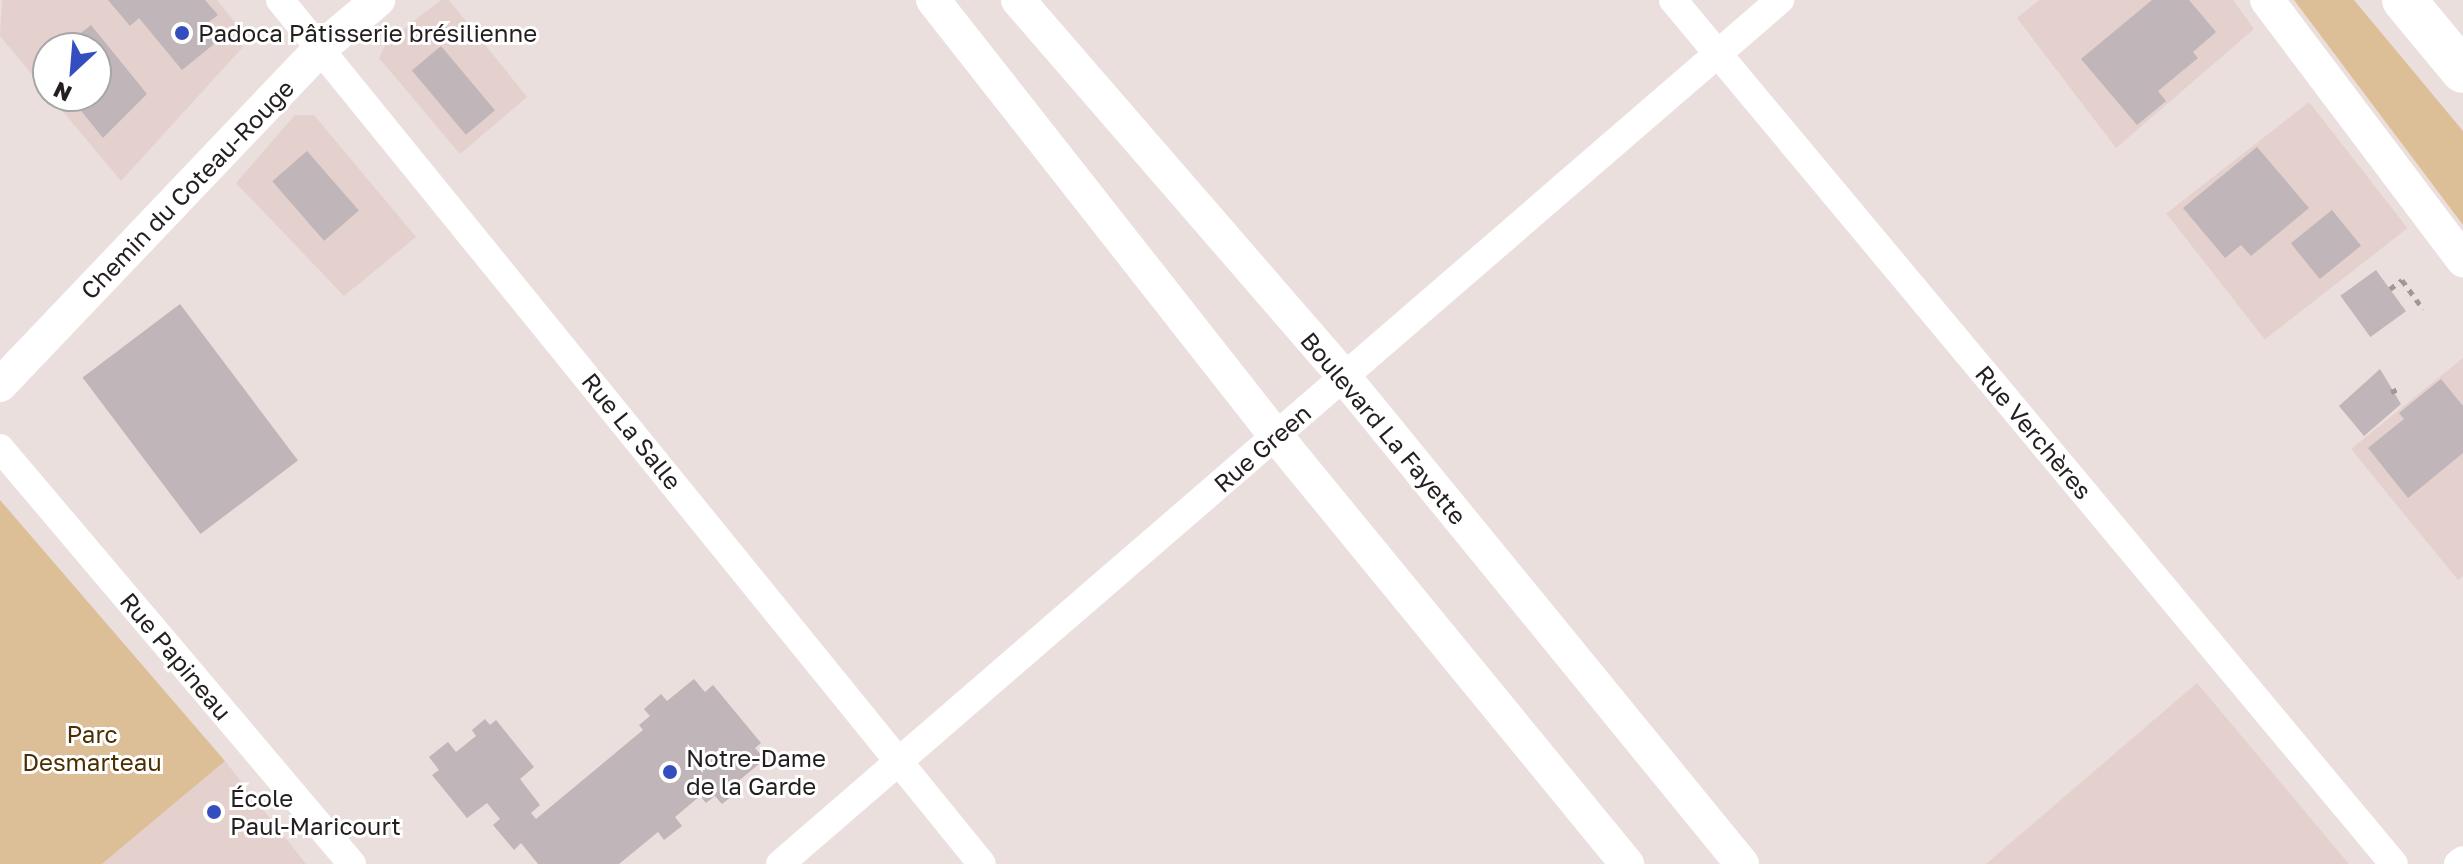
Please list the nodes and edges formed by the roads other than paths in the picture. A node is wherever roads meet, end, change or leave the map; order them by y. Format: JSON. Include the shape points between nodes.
{"nodes":[{"id":1,"x":280,"y":0,"type":"edge"},
{"id":2,"x":378,"y":0,"type":"edge"},
{"id":3,"x":933,"y":0,"type":"edge"},
{"id":4,"x":1018,"y":0,"type":"edge"},
{"id":5,"x":1673,"y":0,"type":"edge"},
{"id":6,"x":1780,"y":0,"type":"edge"},
{"id":7,"x":2267,"y":0,"type":"edge"},
{"id":8,"x":2404,"y":0,"type":"edge"},
{"id":9,"x":321,"y":48,"type":"junction"},
{"id":10,"x":1718,"y":54,"type":"junction"},
{"id":11,"x":2463,"y":71,"type":"edge"},
{"id":12,"x":2463,"y":260,"type":"edge"},
{"id":13,"x":1344,"y":377,"type":"junction"},
{"id":14,"x":0,"y":385,"type":"edge"},
{"id":15,"x":1276,"y":436,"type":"junction"},
{"id":16,"x":0,"y":448,"type":"edge"},
{"id":17,"x":899,"y":762,"type":"junction"},
{"id":18,"x":2463,"y":860,"type":"edge"},
{"id":19,"x":352,"y":864,"type":"edge"},
{"id":20,"x":780,"y":864,"type":"edge"},
{"id":21,"x":982,"y":864,"type":"edge"},
{"id":22,"x":1627,"y":864,"type":"edge"},
{"id":23,"x":1742,"y":864,"type":"edge"},
{"id":24,"x":2394,"y":864,"type":"edge"},
{"id":25,"x":2458,"y":864,"type":"edge"}],
"edges":[{"from":1,"to":9,"type":"street","name":"Rue La Salle"},
{"from":2,"to":9,"type":"street","name":"Chemin du Coteau-Rouge"},
{"from":3,"to":15,"type":"street"},
{"from":4,"to":13,"type":"street","name":"Boulevard La Fayette"},
{"from":5,"to":10,"type":"street","name":"Rue Verchères"},
{"from":6,"to":10,"type":"street","name":"Rue Green"},
{"from":7,"to":12,"type":"street"},
{"from":8,"to":11,"type":"highway"},
{"from":9,"to":14,"type":"street","name":"Chemin du Coteau-Rouge"},
{"from":9,"to":17,"type":"street","name":"Rue La Salle"},
{"from":10,"to":13,"type":"street","name":"Rue Green"},
{"from":10,"to":24,"type":"street","name":"Rue Verchères"},
{"from":13,"to":15,"type":"street","name":"Rue Green"},
{"from":13,"to":23,"type":"street","name":"Boulevard La Fayette"},
{"from":15,"to":17,"type":"street","name":"Rue Green"},
{"from":15,"to":22,"type":"street"},
{"from":16,"to":19,"type":"street","name":"Rue Papineau"},
{"from":17,"to":20,"type":"street","name":"Rue Green"},
{"from":17,"to":21,"type":"street","name":"Rue La Salle"},
{"from":18,"to":25,"type":"street"}]}
